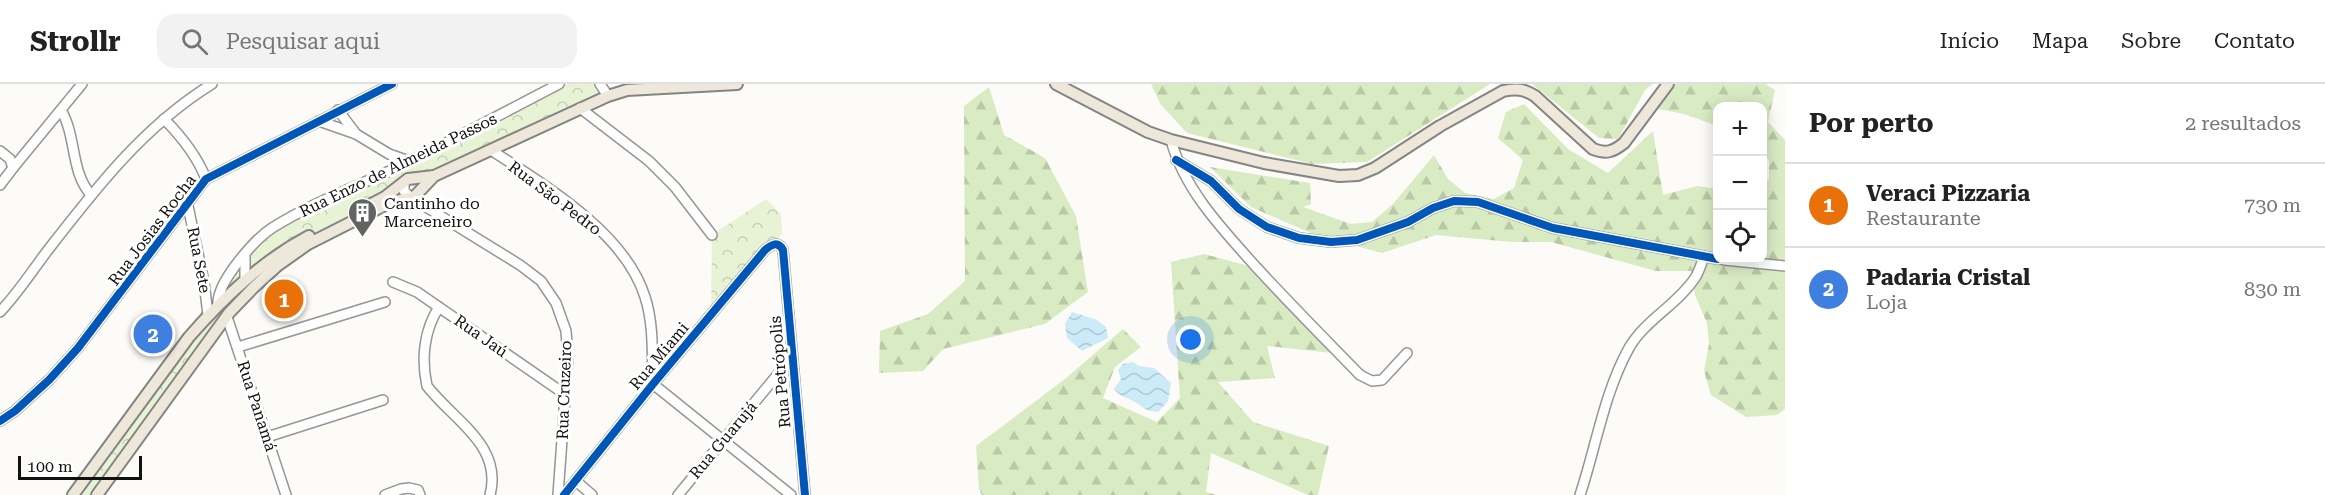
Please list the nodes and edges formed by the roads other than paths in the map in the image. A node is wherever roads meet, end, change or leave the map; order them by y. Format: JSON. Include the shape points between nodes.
{"nodes":[{"id":1,"x":82,"y":84,"type":"edge"},
{"id":2,"x":212,"y":84,"type":"edge"},
{"id":3,"x":392,"y":84,"type":"edge"},
{"id":4,"x":559,"y":84,"type":"edge"},
{"id":5,"x":600,"y":84,"type":"edge"},
{"id":6,"x":737,"y":84,"type":"edge"},
{"id":7,"x":1056,"y":84,"type":"edge"},
{"id":8,"x":1668,"y":84,"type":"edge"},
{"id":9,"x":377,"y":87,"type":"edge"},
{"id":10,"x":608,"y":96,"type":"junction"},
{"id":11,"x":580,"y":108,"type":"junction"},
{"id":12,"x":61,"y":110,"type":"junction"},
{"id":13,"x":338,"y":110,"type":"junction"},
{"id":14,"x":164,"y":119,"type":"junction"},
{"id":15,"x":320,"y":121,"type":"junction"},
{"id":16,"x":356,"y":134,"type":"junction"},
{"id":17,"x":1170,"y":140,"type":"junction"},
{"id":18,"x":27,"y":150,"type":"junction"},
{"id":19,"x":490,"y":150,"type":"junction"},
{"id":20,"x":2,"y":152,"type":"edge"},
{"id":21,"x":389,"y":154,"type":"junction"},
{"id":22,"x":1176,"y":160,"type":"junction"},
{"id":23,"x":409,"y":161,"type":"junction"},
{"id":24,"x":13,"y":168,"type":"junction"},
{"id":25,"x":389,"y":171,"type":"junction"},
{"id":26,"x":434,"y":176,"type":"junction"},
{"id":27,"x":206,"y":179,"type":"junction"},
{"id":28,"x":409,"y":181,"type":"junction"},
{"id":29,"x":0,"y":185,"type":"edge"},
{"id":30,"x":423,"y":188,"type":"junction"},
{"id":31,"x":91,"y":195,"type":"junction"},
{"id":32,"x":410,"y":197,"type":"junction"},
{"id":33,"x":188,"y":206,"type":"junction"},
{"id":34,"x":428,"y":208,"type":"junction"},
{"id":35,"x":712,"y":235,"type":"dead end"},
{"id":36,"x":781,"y":246,"type":"joint"},
{"id":37,"x":245,"y":255,"type":"junction"},
{"id":38,"x":1704,"y":257,"type":"junction"},
{"id":39,"x":1713,"y":258,"type":"edge"},
{"id":40,"x":1765,"y":264,"type":"edge"},
{"id":41,"x":1785,"y":266,"type":"edge"},
{"id":42,"x":245,"y":280,"type":"junction"},
{"id":43,"x":204,"y":282,"type":"junction"},
{"id":44,"x":393,"y":282,"type":"dead end"},
{"id":45,"x":221,"y":288,"type":"junction"},
{"id":46,"x":385,"y":302,"type":"dead end"},
{"id":47,"x":218,"y":305,"type":"junction"},
{"id":48,"x":439,"y":307,"type":"junction"},
{"id":49,"x":0,"y":312,"type":"edge"},
{"id":50,"x":208,"y":315,"type":"junction"},
{"id":51,"x":226,"y":317,"type":"junction"},
{"id":52,"x":207,"y":344,"type":"junction"},
{"id":53,"x":238,"y":347,"type":"junction"},
{"id":54,"x":1407,"y":353,"type":"dead end"},
{"id":55,"x":792,"y":357,"type":"junction"},
{"id":56,"x":160,"y":376,"type":"junction"},
{"id":57,"x":653,"y":384,"type":"junction"},
{"id":58,"x":566,"y":395,"type":"junction"},
{"id":59,"x":168,"y":396,"type":"junction"},
{"id":60,"x":383,"y":400,"type":"dead end"},
{"id":61,"x":0,"y":421,"type":"edge"},
{"id":62,"x":267,"y":437,"type":"junction"},
{"id":63,"x":723,"y":440,"type":"junction"},
{"id":64,"x":576,"y":481,"type":"junction"},
{"id":65,"x":73,"y":495,"type":"edge"},
{"id":66,"x":97,"y":495,"type":"edge"},
{"id":67,"x":286,"y":495,"type":"edge"},
{"id":68,"x":385,"y":495,"type":"edge"},
{"id":69,"x":420,"y":495,"type":"edge"},
{"id":70,"x":490,"y":495,"type":"edge"},
{"id":71,"x":558,"y":495,"type":"edge"},
{"id":72,"x":564,"y":495,"type":"edge"},
{"id":73,"x":592,"y":495,"type":"edge"},
{"id":74,"x":678,"y":495,"type":"edge"},
{"id":75,"x":791,"y":495,"type":"edge"},
{"id":76,"x":805,"y":495,"type":"edge"},
{"id":77,"x":1580,"y":495,"type":"edge"}],
"edges":[{"from":1,"to":12,"type":"street"},
{"from":2,"to":14,"type":"street"},
{"from":3,"to":9,"type":"street","name":"Rua Josias Rocha"},
{"from":4,"to":23,"type":"street","name":"Rua Enzo de Almeida Passos"},
{"from":5,"to":10,"type":"street"},
{"from":6,"to":10,"type":"main road","via":[[627,90]]},
{"from":7,"to":17,"type":"main road"},
{"from":8,"to":17,"type":"main road","via":[[1624,143],[1604,153],[1593,149],[1536,96],[1514,88],[1358,175],[1339,176],[1264,163]]},
{"from":9,"to":13,"type":"street","name":"Rua Josias Rocha"},
{"from":10,"to":11,"type":"main road"},
{"from":11,"to":19,"type":"main road"},
{"from":11,"to":35,"type":"street","via":[[650,161]]},
{"from":12,"to":18,"type":"street"},
{"from":12,"to":31,"type":"street","via":[[67,120],[81,182]]},
{"from":13,"to":15,"type":"street","name":"Rua Josias Rocha"},
{"from":13,"to":16,"type":"street"},
{"from":14,"to":27,"type":"street","via":[[190,149]]},
{"from":14,"to":31,"type":"street","via":[[136,143]]},
{"from":15,"to":16,"type":"street"},
{"from":15,"to":27,"type":"street","name":"Rua Josias Rocha"},
{"from":16,"to":21,"type":"street"},
{"from":17,"to":22,"type":"street"},
{"from":18,"to":20,"type":"street"},
{"from":18,"to":24,"type":"street"},
{"from":19,"to":26,"type":"main road"},
{"from":19,"to":57,"type":"street","name":"Rua São Pedro","via":[[591,221],[635,272],[646,297]]},
{"from":20,"to":24,"type":"street"},
{"from":21,"to":23,"type":"street"},
{"from":21,"to":25,"type":"street"},
{"from":22,"to":38,"type":"street","via":[[1211,181],[1239,210],[1267,227],[1299,238],[1357,240],[1454,201],[1478,202],[1552,228]]},
{"from":22,"to":54,"type":"street","via":[[1227,234],[1360,375],[1372,381],[1382,380]]},
{"from":23,"to":25,"type":"street","name":"Rua Enzo de Almeida Passos"},
{"from":24,"to":29,"type":"street"},
{"from":25,"to":37,"type":"street","name":"Rua Enzo de Almeida Passos","via":[[277,225]]},
{"from":26,"to":28,"type":"main road"},
{"from":26,"to":30,"type":"main road"},
{"from":27,"to":33,"type":"street","name":"Rua Josias Rocha"},
{"from":28,"to":30,"type":"street","via":[[420,181]]},
{"from":28,"to":32,"type":"street","via":[[404,191]]},
{"from":28,"to":42,"type":"main road","via":[[274,256]]},
{"from":30,"to":32,"type":"main road"},
{"from":30,"to":34,"type":"street"},
{"from":31,"to":49,"type":"street"},
{"from":32,"to":34,"type":"street","name":"Rua Cruzeiro"},
{"from":32,"to":51,"type":"main road","via":[[380,207],[308,244],[277,266]]},
{"from":33,"to":43,"type":"street","name":"Rua Sete"},
{"from":33,"to":61,"type":"street","name":"Rua Josias Rocha","via":[[78,348],[49,380]]},
{"from":34,"to":58,"type":"street","name":"Rua Cruzeiro","via":[[541,281],[556,303],[566,331]]},
{"from":36,"to":55,"type":"street","name":"Rua Petrópolis"},
{"from":36,"to":57,"type":"street","name":"Rua Miami","via":[[772,244],[765,250]]},
{"from":37,"to":42,"type":"street"},
{"from":37,"to":45,"type":"street","name":"Rua Enzo de Almeida Passos"},
{"from":38,"to":39,"type":"street"},
{"from":38,"to":77,"type":"street","via":[[1697,276],[1680,297],[1630,346],[1613,383]]},
{"from":40,"to":41,"type":"street"},
{"from":42,"to":47,"type":"main road"},
{"from":43,"to":45,"type":"street"},
{"from":43,"to":50,"type":"street","name":"Rua Sete"},
{"from":44,"to":48,"type":"street","name":"Rua Jaú"},
{"from":45,"to":47,"type":"street","name":"Rua Enzo de Almeida Passos"},
{"from":46,"to":53,"type":"street"},
{"from":47,"to":50,"type":"main road"},
{"from":48,"to":58,"type":"street","name":"Rua Jaú"},
{"from":48,"to":70,"type":"street","via":[[426,334],[428,386],[481,443],[489,457],[493,472]]},
{"from":50,"to":52,"type":"main road"},
{"from":50,"to":56,"type":"main road"},
{"from":51,"to":52,"type":"main road"},
{"from":51,"to":53,"type":"street","name":"Rua Panamá"},
{"from":52,"to":59,"type":"main road"},
{"from":53,"to":62,"type":"street","name":"Rua Panamá"},
{"from":55,"to":63,"type":"street","name":"Rua Guarujá"},
{"from":55,"to":76,"type":"street","name":"Rua Petrópolis"},
{"from":56,"to":59,"type":"main road","via":[[169,382]]},
{"from":56,"to":65,"type":"main road"},
{"from":57,"to":63,"type":"street"},
{"from":57,"to":64,"type":"street","name":"Rua Miami"},
{"from":58,"to":71,"type":"street","name":"Rua Cruzeiro"},
{"from":59,"to":66,"type":"main road"},
{"from":60,"to":62,"type":"street"},
{"from":62,"to":67,"type":"street","name":"Rua Panamá"},
{"from":63,"to":74,"type":"street","name":"Rua Guarujá"},
{"from":63,"to":75,"type":"street"},
{"from":64,"to":72,"type":"street","name":"Rua Miami"},
{"from":64,"to":73,"type":"street"},
{"from":68,"to":69,"type":"street","via":[[409,488],[418,490]]}]}
